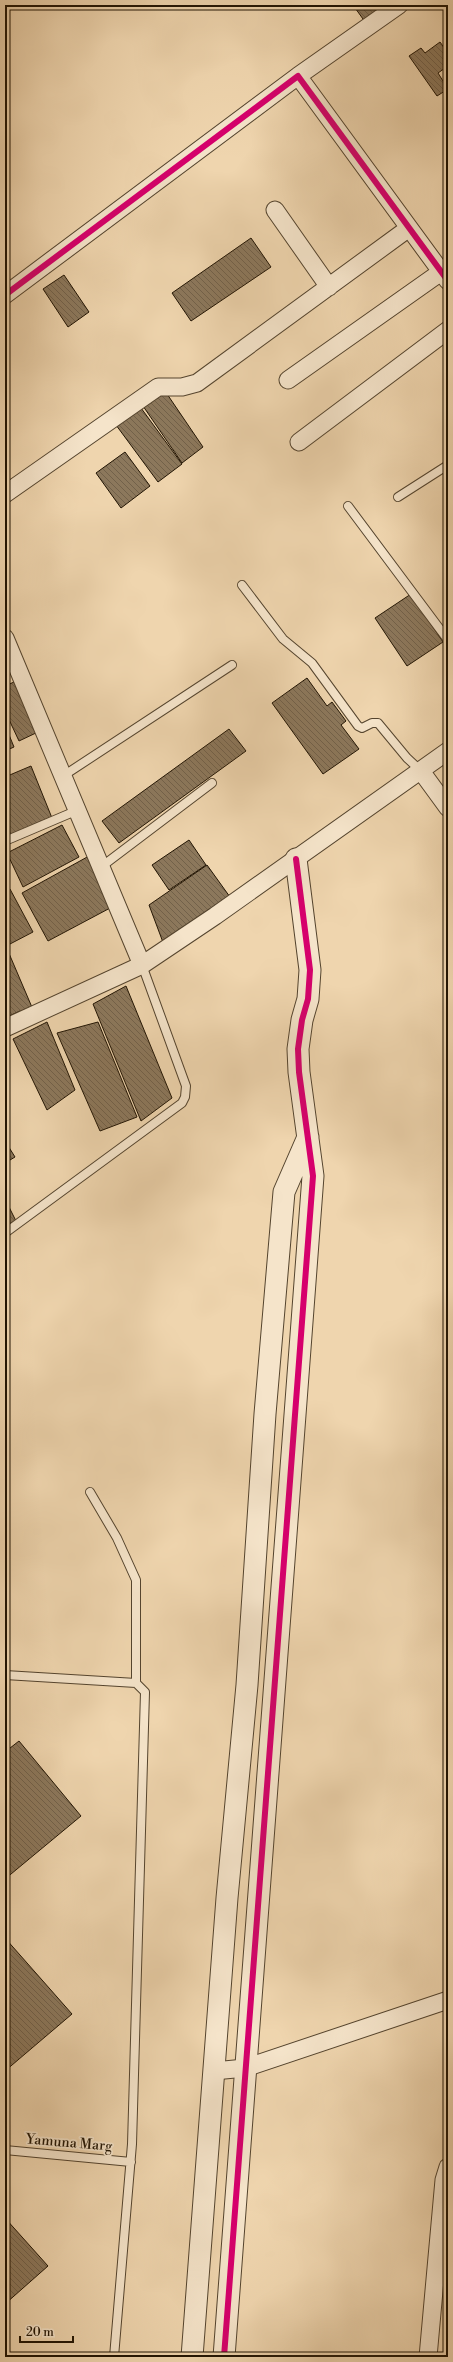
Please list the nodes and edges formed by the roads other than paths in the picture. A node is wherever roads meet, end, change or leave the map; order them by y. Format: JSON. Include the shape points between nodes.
{"nodes":[{"id":1,"x":399,"y":5,"type":"edge"},
{"id":2,"x":298,"y":76,"type":"junction"},
{"id":3,"x":275,"y":210,"type":"dead end"},
{"id":4,"x":409,"y":228,"type":"junction"},
{"id":5,"x":445,"y":276,"type":"edge"},
{"id":6,"x":329,"y":287,"type":"junction"},
{"id":7,"x":5,"y":295,"type":"edge"},
{"id":8,"x":448,"y":330,"type":"edge"},
{"id":9,"x":288,"y":380,"type":"dead end"},
{"id":10,"x":299,"y":442,"type":"dead end"},
{"id":11,"x":448,"y":465,"type":"edge"},
{"id":12,"x":5,"y":494,"type":"edge"},
{"id":13,"x":398,"y":497,"type":"dead end"},
{"id":14,"x":348,"y":506,"type":"dead end"},
{"id":15,"x":242,"y":585,"type":"dead end"},
{"id":16,"x":448,"y":640,"type":"edge"},
{"id":17,"x":7,"y":649,"type":"edge"},
{"id":18,"x":232,"y":665,"type":"dead end"},
{"id":19,"x":448,"y":751,"type":"edge"},
{"id":20,"x":421,"y":770,"type":"junction"},
{"id":21,"x":63,"y":776,"type":"junction"},
{"id":22,"x":212,"y":783,"type":"dead end"},
{"id":23,"x":448,"y":808,"type":"edge"},
{"id":24,"x":78,"y":810,"type":"junction"},
{"id":25,"x":5,"y":841,"type":"edge"},
{"id":26,"x":296,"y":859,"type":"junction"},
{"id":27,"x":101,"y":867,"type":"junction"},
{"id":28,"x":142,"y":965,"type":"junction"},
{"id":29,"x":5,"y":1028,"type":"edge"},
{"id":30,"x":308,"y":1137,"type":"junction"},
{"id":31,"x":5,"y":1234,"type":"edge"},
{"id":32,"x":90,"y":1492,"type":"dead end"},
{"id":33,"x":5,"y":1674,"type":"edge"},
{"id":34,"x":136,"y":1683,"type":"junction"},
{"id":35,"x":448,"y":2000,"type":"edge"},
{"id":36,"x":245,"y":2068,"type":"junction"},
{"id":37,"x":214,"y":2071,"type":"junction"},
{"id":38,"x":5,"y":2150,"type":"edge"},
{"id":39,"x":131,"y":2162,"type":"junction"},
{"id":40,"x":448,"y":2167,"type":"edge"},
{"id":41,"x":444,"y":2224,"type":"edge"},
{"id":42,"x":114,"y":2357,"type":"edge"},
{"id":43,"x":192,"y":2357,"type":"edge"},
{"id":44,"x":224,"y":2357,"type":"edge"},
{"id":45,"x":428,"y":2357,"type":"edge"}],
"edges":[{"from":1,"to":2,"type":"street"},
{"from":2,"to":4,"type":"street"},
{"from":2,"to":7,"type":"street"},
{"from":3,"to":6,"type":"street"},
{"from":4,"to":5,"type":"street"},
{"from":4,"to":6,"type":"street"},
{"from":5,"to":9,"type":"street"},
{"from":6,"to":12,"type":"street","via":[[197,384],[158,387]]},
{"from":8,"to":10,"type":"street"},
{"from":11,"to":13,"type":"lane"},
{"from":14,"to":16,"type":"lane"},
{"from":15,"to":20,"type":"lane","via":[[283,639],[312,663],[358,726],[362,728],[378,723],[407,758]]},
{"from":17,"to":21,"type":"street"},
{"from":18,"to":21,"type":"lane"},
{"from":19,"to":20,"type":"street"},
{"from":20,"to":23,"type":"street"},
{"from":20,"to":26,"type":"street"},
{"from":21,"to":24,"type":"street"},
{"from":22,"to":27,"type":"lane"},
{"from":24,"to":25,"type":"lane"},
{"from":24,"to":27,"type":"street"},
{"from":26,"to":28,"type":"street"},
{"from":26,"to":30,"type":"street","via":[[310,970],[308,999],[298,1049]]},
{"from":27,"to":28,"type":"street"},
{"from":28,"to":29,"type":"street"},
{"from":28,"to":31,"type":"lane","via":[[186,1086],[185,1097],[182,1102]]},
{"from":30,"to":36,"type":"street","via":[[313,1176]]},
{"from":30,"to":37,"type":"street","via":[[284,1192],[264,1421],[247,1685]]},
{"from":32,"to":34,"type":"lane","via":[[117,1538],[136,1580]]},
{"from":33,"to":34,"type":"lane"},
{"from":34,"to":39,"type":"lane","via":[[145,1692]]},
{"from":35,"to":36,"type":"street"},
{"from":36,"to":37,"type":"street"},
{"from":36,"to":44,"type":"street"},
{"from":37,"to":43,"type":"street"},
{"from":38,"to":39,"type":"lane","name":"Yamuna Marg"},
{"from":39,"to":42,"type":"lane"},
{"from":40,"to":41,"type":"street","via":[[444,2180]]},
{"from":41,"to":45,"type":"street"}]}
